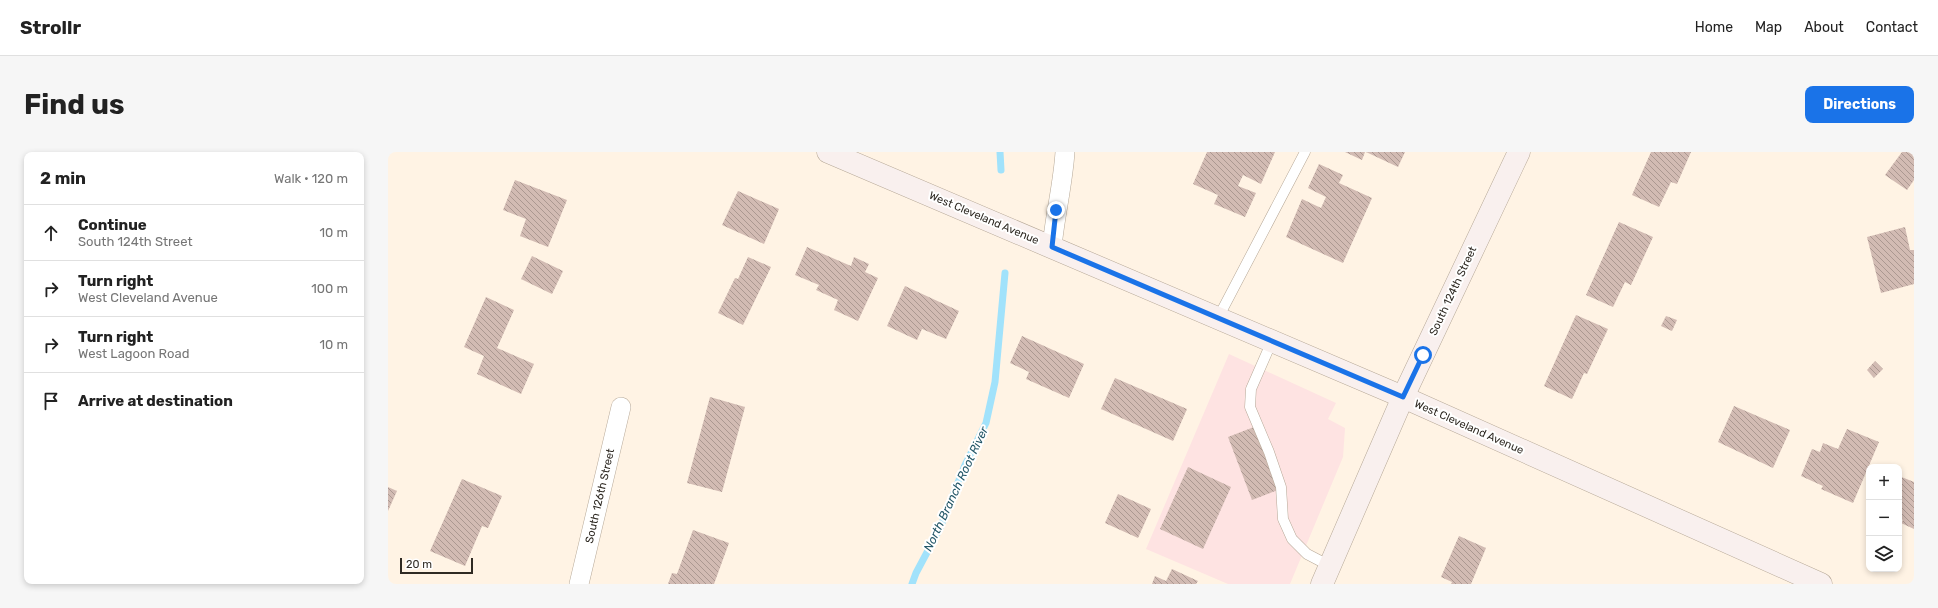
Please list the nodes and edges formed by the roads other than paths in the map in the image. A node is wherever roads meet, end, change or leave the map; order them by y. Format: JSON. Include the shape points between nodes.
{"nodes":[{"id":1,"x":828,"y":152,"type":"edge"},
{"id":2,"x":1065,"y":152,"type":"edge"},
{"id":3,"x":1306,"y":152,"type":"edge"},
{"id":4,"x":1519,"y":152,"type":"edge"},
{"id":5,"x":1052,"y":247,"type":"junction"},
{"id":6,"x":1218,"y":318,"type":"junction"},
{"id":7,"x":1272,"y":341,"type":"junction"},
{"id":8,"x":1403,"y":397,"type":"junction"},
{"id":9,"x":621,"y":407,"type":"dead end"},
{"id":10,"x":1326,"y":575,"type":"edge"},
{"id":11,"x":579,"y":584,"type":"edge"},
{"id":12,"x":1821,"y":584,"type":"edge"}],
"edges":[{"from":1,"to":5,"type":"main road","name":"West Cleveland Avenue"},
{"from":2,"to":5,"type":"street"},
{"from":3,"to":6,"type":"lane"},
{"from":4,"to":8,"type":"main road","name":"South 124th Street"},
{"from":5,"to":6,"type":"main road","name":"West Cleveland Avenue"},
{"from":6,"to":7,"type":"main road","name":"West Cleveland Avenue"},
{"from":7,"to":8,"type":"main road","name":"West Cleveland Avenue"},
{"from":7,"to":10,"type":"lane","via":[[1251,389],[1250,407],[1281,487],[1283,519],[1292,539]]},
{"from":8,"to":10,"type":"main road","name":"South 124th Street"},
{"from":8,"to":12,"type":"main road","name":"West Cleveland Avenue"},
{"from":9,"to":11,"type":"street","name":"South 126th Street"}]}
